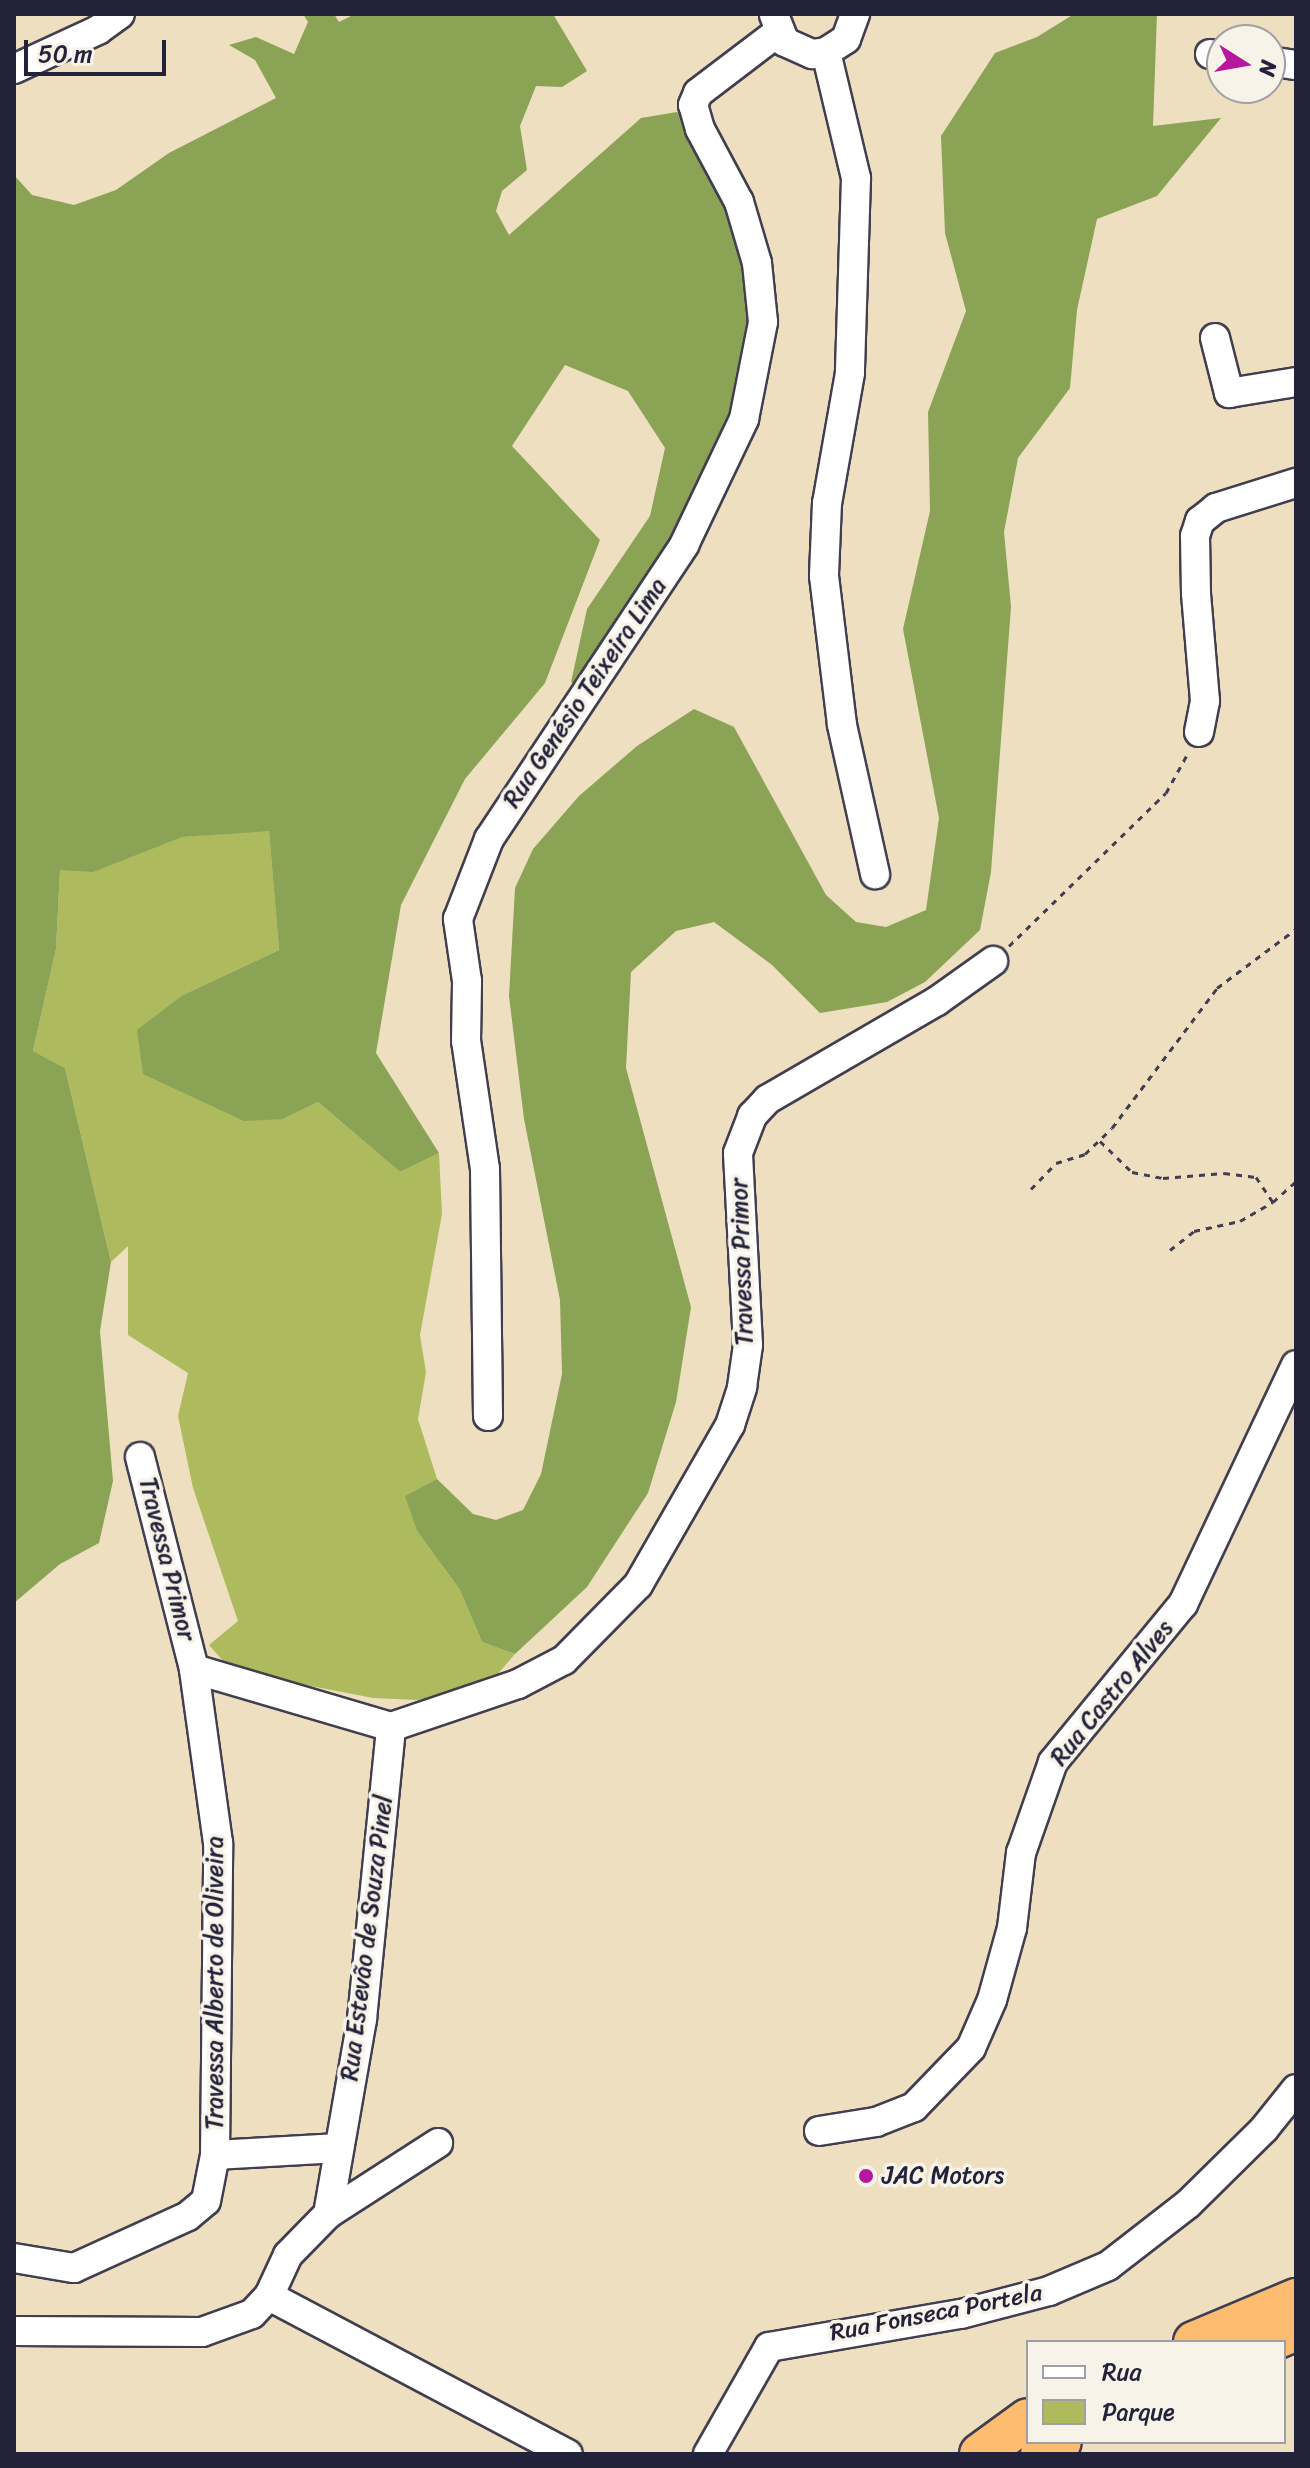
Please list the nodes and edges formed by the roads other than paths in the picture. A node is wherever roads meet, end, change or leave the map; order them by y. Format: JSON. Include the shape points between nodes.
{"nodes":[{"id":1,"x":120,"y":14,"type":"edge"},
{"id":2,"x":855,"y":14,"type":"edge"},
{"id":3,"x":776,"y":23,"type":"edge"},
{"id":4,"x":826,"y":52,"type":"junction"},
{"id":5,"x":14,"y":69,"type":"edge"},
{"id":6,"x":1215,"y":338,"type":"dead end"},
{"id":7,"x":1296,"y":382,"type":"edge"},
{"id":8,"x":1296,"y":483,"type":"edge"},
{"id":9,"x":1199,"y":732,"type":"road end"},
{"id":10,"x":875,"y":874,"type":"dead end"},
{"id":11,"x":993,"y":961,"type":"road end"},
{"id":12,"x":1296,"y":1365,"type":"edge"},
{"id":13,"x":488,"y":1416,"type":"dead end"},
{"id":14,"x":140,"y":1457,"type":"dead end"},
{"id":15,"x":194,"y":1669,"type":"junction"},
{"id":16,"x":391,"y":1727,"type":"junction"},
{"id":17,"x":1296,"y":2089,"type":"edge"},
{"id":18,"x":819,"y":2131,"type":"dead end"},
{"id":19,"x":438,"y":2143,"type":"dead end"},
{"id":20,"x":339,"y":2148,"type":"junction"},
{"id":21,"x":215,"y":2155,"type":"junction"},
{"id":22,"x":328,"y":2214,"type":"junction"},
{"id":23,"x":14,"y":2258,"type":"edge"},
{"id":24,"x":269,"y":2296,"type":"junction"},
{"id":25,"x":1296,"y":2299,"type":"edge"},
{"id":26,"x":1296,"y":2330,"type":"edge"},
{"id":27,"x":14,"y":2331,"type":"edge"},
{"id":28,"x":1199,"y":2340,"type":"edge"},
{"id":29,"x":1273,"y":2340,"type":"edge"},
{"id":30,"x":1026,"y":2420,"type":"edge"},
{"id":31,"x":568,"y":2454,"type":"edge"},
{"id":32,"x":708,"y":2454,"type":"edge"},
{"id":33,"x":980,"y":2454,"type":"edge"}],
"edges":[{"from":1,"to":5,"type":"street","via":[[98,30]]},
{"from":2,"to":4,"type":"street","via":[[846,39]]},
{"from":3,"to":4,"type":"street","via":[[798,50]]},
{"from":3,"to":13,"type":"street","name":"Rua Genésio Teixeira Lima","via":[[698,93],[693,105],[739,202],[757,263],[763,322],[744,419],[684,545],[489,839],[458,919],[467,981],[466,1041],[485,1169]]},
{"from":4,"to":10,"type":"street","via":[[856,178],[850,373],[827,503],[824,576],[842,725]]},
{"from":6,"to":7,"type":"street","via":[[1229,393]]},
{"from":8,"to":9,"type":"street","via":[[1216,508],[1200,521],[1196,579],[1205,701]]},
{"from":11,"to":16,"type":"street","name":"Travessa Primor","via":[[937,1001],[768,1099],[742,1132],[738,1153],[748,1345],[742,1387],[730,1425],[638,1585],[564,1660],[518,1684]]},
{"from":12,"to":18,"type":"street","name":"Rua Castro Alves","via":[[1183,1604],[1053,1762],[1021,1853],[1012,1928],[992,2000],[971,2048],[914,2107],[876,2122]]},
{"from":14,"to":15,"type":"street","name":"Travessa Primor"},
{"from":15,"to":16,"type":"street","name":"Travessa Primor"},
{"from":15,"to":21,"type":"street","name":"Travessa Alberto de Oliveira","via":[[218,1843]]},
{"from":16,"to":20,"type":"street","name":"Rua Estevão de Souza Pinel","via":[[362,2019]]},
{"from":17,"to":32,"type":"street","name":"Rua Fonseca Portela","via":[[1264,2129],[1188,2204],[1108,2266],[1049,2291],[961,2314],[769,2347]]},
{"from":19,"to":22,"type":"street"},
{"from":20,"to":21,"type":"street"},
{"from":20,"to":22,"type":"street","name":"Rua Estevão de Souza Pinel"},
{"from":21,"to":23,"type":"street","name":"Travessa Alberto de Oliveira","via":[[206,2201],[188,2216],[74,2268]]},
{"from":22,"to":24,"type":"street","via":[[288,2255]]},
{"from":24,"to":27,"type":"street","via":[[252,2314],[202,2332]]},
{"from":24,"to":31,"type":"street"},
{"from":25,"to":28,"type":"highway"},
{"from":26,"to":29,"type":"highway"},
{"from":30,"to":33,"type":"highway"}]}
